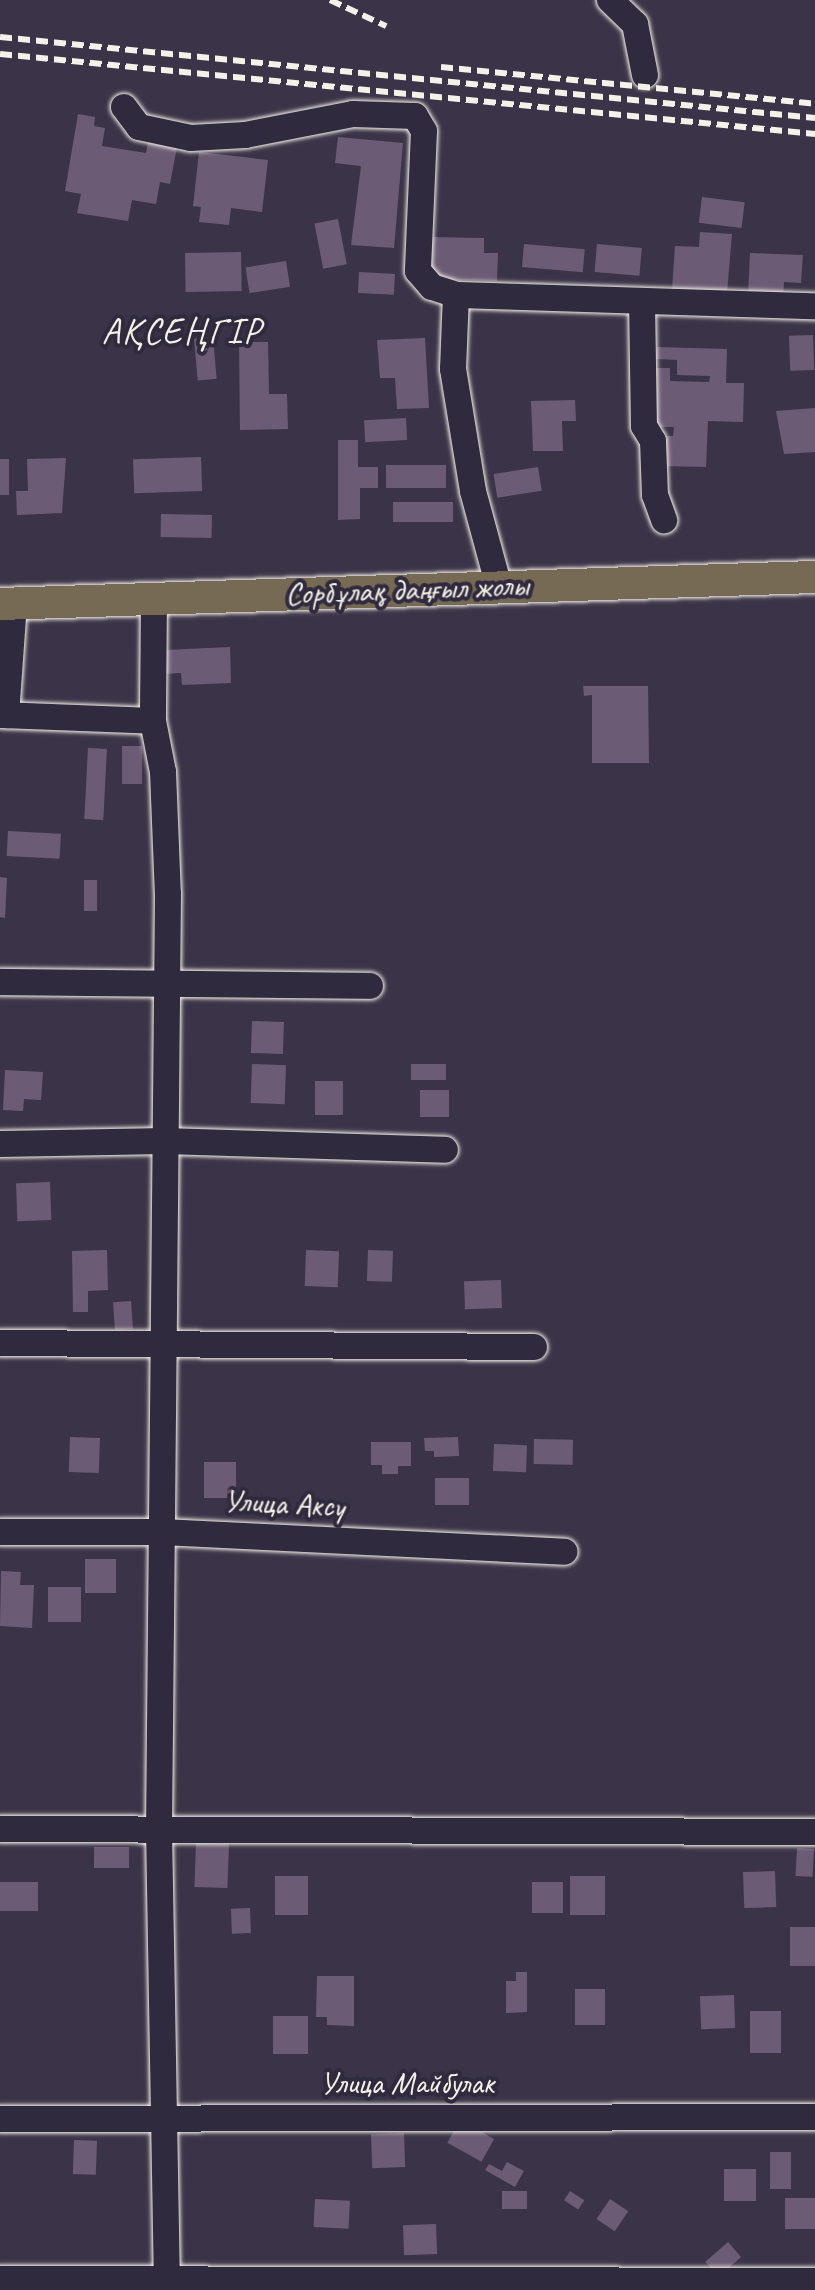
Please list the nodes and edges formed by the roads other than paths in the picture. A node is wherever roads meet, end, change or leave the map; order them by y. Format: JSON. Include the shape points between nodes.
{"nodes":[{"id":1,"x":610,"y":0,"type":"edge"},
{"id":2,"x":645,"y":75,"type":"dead end"},
{"id":3,"x":124,"y":107,"type":"dead end"},
{"id":4,"x":456,"y":295,"type":"junction"},
{"id":5,"x":642,"y":301,"type":"junction"},
{"id":6,"x":815,"y":306,"type":"edge"},
{"id":7,"x":664,"y":520,"type":"dead end"},
{"id":8,"x":815,"y":577,"type":"edge"},
{"id":9,"x":499,"y":587,"type":"junction"},
{"id":10,"x":154,"y":598,"type":"junction"},
{"id":11,"x":7,"y":604,"type":"edge"},
{"id":12,"x":3,"y":715,"type":"edge"},
{"id":13,"x":153,"y":721,"type":"junction"},
{"id":14,"x":0,"y":982,"type":"edge"},
{"id":15,"x":167,"y":982,"type":"junction"},
{"id":16,"x":370,"y":986,"type":"dead end"},
{"id":17,"x":165,"y":1141,"type":"junction"},
{"id":18,"x":0,"y":1144,"type":"edge"},
{"id":19,"x":445,"y":1150,"type":"dead end"},
{"id":20,"x":164,"y":1342,"type":"junction"},
{"id":21,"x":0,"y":1343,"type":"edge"},
{"id":22,"x":534,"y":1347,"type":"dead end"},
{"id":23,"x":0,"y":1532,"type":"edge"},
{"id":24,"x":162,"y":1532,"type":"junction"},
{"id":25,"x":565,"y":1552,"type":"dead end"},
{"id":26,"x":0,"y":1829,"type":"edge"},
{"id":27,"x":159,"y":1829,"type":"junction"},
{"id":28,"x":815,"y":1832,"type":"edge"},
{"id":29,"x":164,"y":2117,"type":"junction"},
{"id":30,"x":815,"y":2117,"type":"edge"},
{"id":31,"x":0,"y":2119,"type":"edge"},
{"id":32,"x":0,"y":2279,"type":"edge"},
{"id":33,"x":815,"y":2281,"type":"edge"},
{"id":34,"x":167,"y":2286,"type":"edge"}],
"edges":[{"from":1,"to":2,"type":"street","via":[[635,24]]},
{"from":3,"to":4,"type":"street","via":[[139,127],[191,138],[245,135],[353,114],[415,116],[424,131],[418,271],[432,287]]},
{"from":4,"to":5,"type":"street"},
{"from":4,"to":9,"type":"street","via":[[453,369],[473,491]]},
{"from":5,"to":6,"type":"street"},
{"from":5,"to":7,"type":"street","via":[[644,426],[653,441],[655,495]]},
{"from":8,"to":9,"type":"main road","name":"Сорбұлақ даңғыл жолы"},
{"from":9,"to":10,"type":"main road","name":"Сорбұлақ даңғыл жолы"},
{"from":10,"to":11,"type":"main road","name":"Сорбұлақ даңғыл жолы"},
{"from":10,"to":13,"type":"street"},
{"from":11,"to":12,"type":"street"},
{"from":12,"to":13,"type":"street"},
{"from":13,"to":15,"type":"street","via":[[163,772]]},
{"from":14,"to":15,"type":"street"},
{"from":15,"to":16,"type":"street"},
{"from":15,"to":17,"type":"street"},
{"from":17,"to":18,"type":"street"},
{"from":17,"to":19,"type":"street"},
{"from":17,"to":20,"type":"street"},
{"from":20,"to":21,"type":"street"},
{"from":20,"to":22,"type":"street"},
{"from":20,"to":24,"type":"street"},
{"from":23,"to":24,"type":"street","name":"Улица Аксу"},
{"from":24,"to":25,"type":"street","name":"Улица Аксу"},
{"from":24,"to":27,"type":"street"},
{"from":26,"to":27,"type":"street"},
{"from":27,"to":28,"type":"street"},
{"from":27,"to":29,"type":"street"},
{"from":29,"to":30,"type":"street","name":"Улица Майбулак"},
{"from":29,"to":31,"type":"street","name":"Улица Майбулак"},
{"from":29,"to":34,"type":"street"},
{"from":32,"to":34,"type":"street"},
{"from":33,"to":34,"type":"street"}]}
